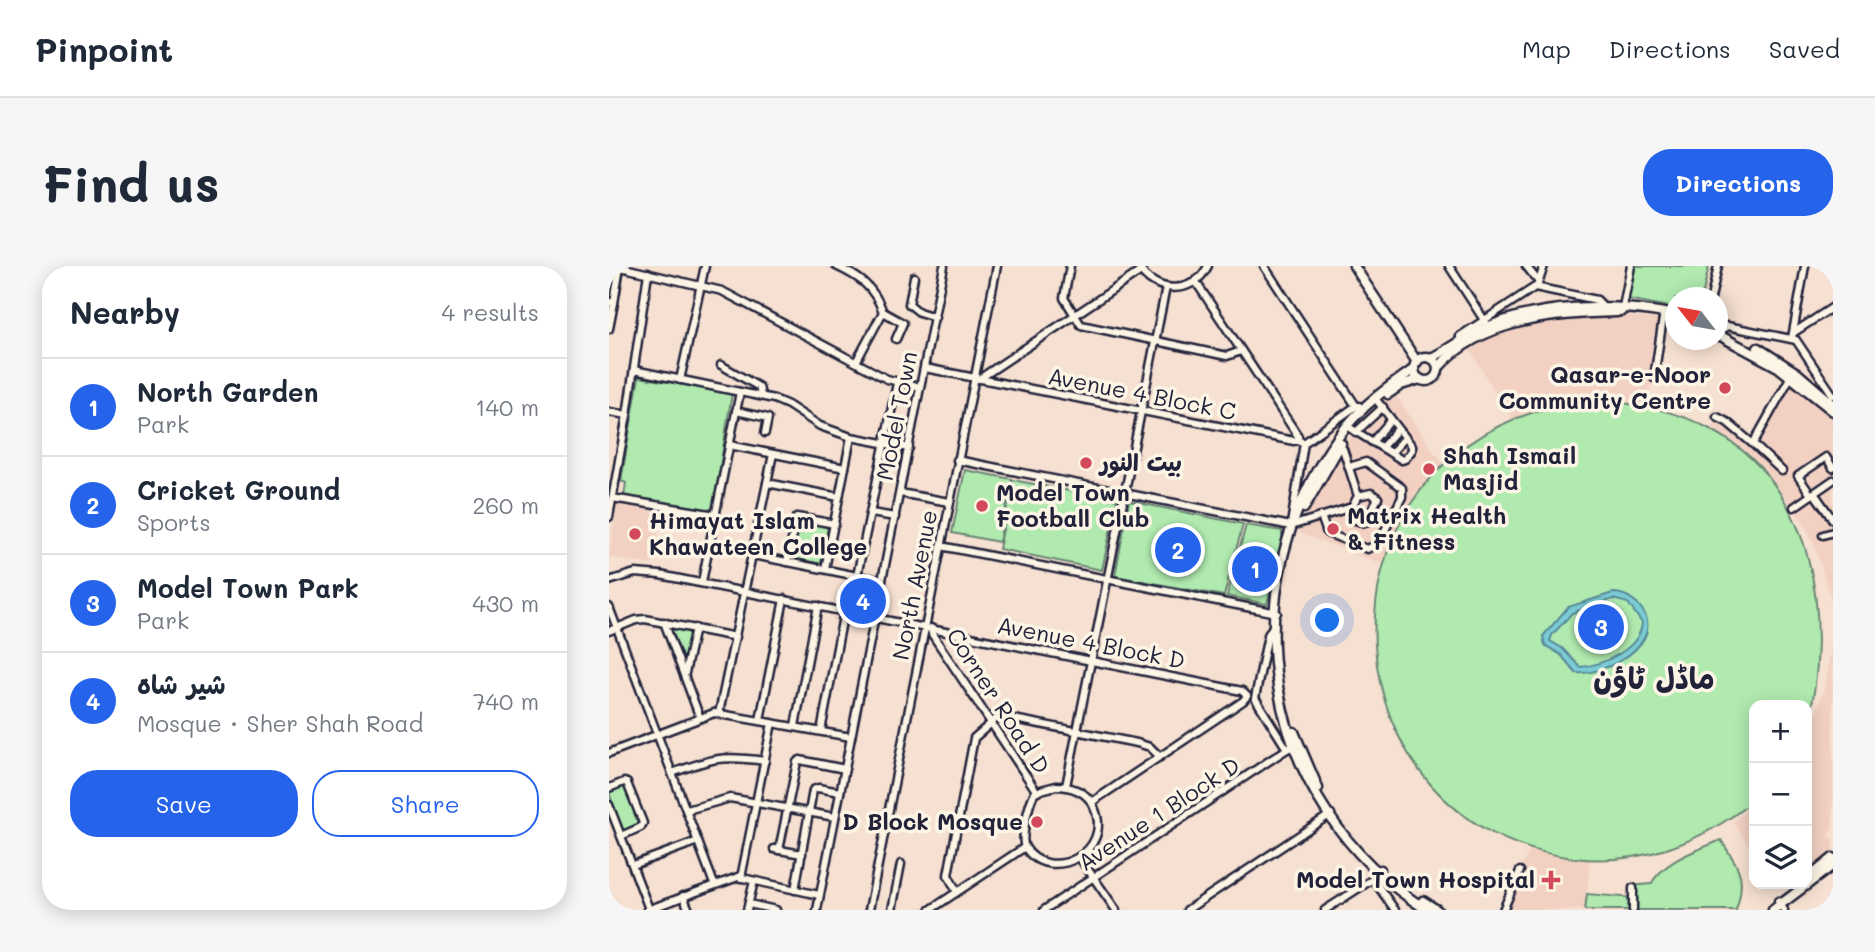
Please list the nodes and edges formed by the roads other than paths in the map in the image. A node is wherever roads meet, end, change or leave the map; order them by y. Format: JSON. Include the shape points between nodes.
{"nodes":[{"id":1,"x":618,"y":266,"type":"edge"},
{"id":2,"x":705,"y":266,"type":"edge"},
{"id":3,"x":837,"y":266,"type":"edge"},
{"id":4,"x":944,"y":266,"type":"edge"},
{"id":5,"x":997,"y":266,"type":"edge"},
{"id":6,"x":1070,"y":266,"type":"edge"},
{"id":7,"x":1208,"y":266,"type":"edge"},
{"id":8,"x":1263,"y":266,"type":"edge"},
{"id":9,"x":1353,"y":266,"type":"edge"},
{"id":10,"x":1359,"y":266,"type":"edge"},
{"id":11,"x":1449,"y":266,"type":"edge"},
{"id":12,"x":1526,"y":266,"type":"edge"},
{"id":13,"x":1544,"y":266,"type":"edge"},
{"id":14,"x":1631,"y":266,"type":"edge"},
{"id":15,"x":1718,"y":266,"type":"edge"},
{"id":16,"x":1805,"y":266,"type":"edge"},
{"id":17,"x":1139,"y":268,"type":"edge"},
{"id":18,"x":648,"y":273,"type":"junction"},
{"id":19,"x":915,"y":277,"type":"dead end"},
{"id":20,"x":1196,"y":282,"type":"junction"},
{"id":21,"x":1537,"y":284,"type":"junction"},
{"id":22,"x":699,"y":285,"type":"junction"},
{"id":23,"x":1166,"y":287,"type":"junction"},
{"id":24,"x":1713,"y":287,"type":"edge"},
{"id":25,"x":611,"y":303,"type":"edge"},
{"id":26,"x":1601,"y":307,"type":"junction"},
{"id":27,"x":1833,"y":307,"type":"edge"},
{"id":28,"x":1622,"y":310,"type":"junction"},
{"id":29,"x":883,"y":313,"type":"junction"},
{"id":30,"x":1665,"y":314,"type":"edge"},
{"id":31,"x":1073,"y":315,"type":"junction"},
{"id":32,"x":935,"y":317,"type":"junction"},
{"id":33,"x":1663,"y":318,"type":"joint"},
{"id":34,"x":1488,"y":326,"type":"junction"},
{"id":35,"x":1728,"y":326,"type":"edge"},
{"id":36,"x":609,"y":330,"type":"edge"},
{"id":37,"x":1728,"y":335,"type":"edge"},
{"id":38,"x":1728,"y":336,"type":"edge"},
{"id":39,"x":1793,"y":336,"type":"junction"},
{"id":40,"x":896,"y":339,"type":"dead end"},
{"id":41,"x":1154,"y":341,"type":"junction"},
{"id":42,"x":1241,"y":351,"type":"junction"},
{"id":43,"x":1430,"y":358,"type":"junction"},
{"id":44,"x":856,"y":362,"type":"junction"},
{"id":45,"x":1417,"y":363,"type":"junction"},
{"id":46,"x":721,"y":365,"type":"dead end"},
{"id":47,"x":925,"y":368,"type":"junction"},
{"id":48,"x":1438,"y":368,"type":"junction"},
{"id":49,"x":634,"y":370,"type":"junction"},
{"id":50,"x":1791,"y":376,"type":"junction"},
{"id":51,"x":977,"y":378,"type":"junction"},
{"id":52,"x":1420,"y":379,"type":"junction"},
{"id":53,"x":1654,"y":379,"type":"dead end"},
{"id":54,"x":680,"y":380,"type":"junction"},
{"id":55,"x":897,"y":383,"type":"junction"},
{"id":56,"x":920,"y":387,"type":"junction"},
{"id":57,"x":1829,"y":391,"type":"edge"},
{"id":58,"x":740,"y":392,"type":"junction"},
{"id":59,"x":761,"y":395,"type":"junction"},
{"id":60,"x":1380,"y":404,"type":"junction"},
{"id":61,"x":1833,"y":404,"type":"edge"},
{"id":62,"x":1359,"y":407,"type":"junction"},
{"id":63,"x":736,"y":411,"type":"junction"},
{"id":64,"x":1142,"y":411,"type":"junction"},
{"id":65,"x":1833,"y":411,"type":"edge"},
{"id":66,"x":609,"y":412,"type":"edge"},
{"id":67,"x":627,"y":415,"type":"junction"},
{"id":68,"x":1717,"y":417,"type":"dead end"},
{"id":69,"x":1391,"y":420,"type":"junction"},
{"id":70,"x":1351,"y":429,"type":"junction"},
{"id":71,"x":1398,"y":429,"type":"junction"},
{"id":72,"x":765,"y":433,"type":"dead end"},
{"id":73,"x":851,"y":437,"type":"junction"},
{"id":74,"x":1405,"y":438,"type":"junction"},
{"id":75,"x":1301,"y":442,"type":"junction"},
{"id":76,"x":1372,"y":442,"type":"junction"},
{"id":77,"x":884,"y":443,"type":"junction"},
{"id":78,"x":1753,"y":444,"type":"junction"},
{"id":79,"x":729,"y":445,"type":"junction"},
{"id":80,"x":1337,"y":445,"type":"junction"},
{"id":81,"x":1382,"y":447,"type":"junction"},
{"id":82,"x":909,"y":449,"type":"junction"},
{"id":83,"x":1391,"y":453,"type":"junction"},
{"id":84,"x":773,"y":454,"type":"junction"},
{"id":85,"x":609,"y":455,"type":"edge"},
{"id":86,"x":619,"y":456,"type":"junction"},
{"id":87,"x":957,"y":460,"type":"junction"},
{"id":88,"x":1349,"y":467,"type":"junction"},
{"id":89,"x":845,"y":468,"type":"junction"},
{"id":90,"x":1833,"y":468,"type":"edge"},
{"id":91,"x":1782,"y":471,"type":"dead end"},
{"id":92,"x":1833,"y":480,"type":"edge"},
{"id":93,"x":767,"y":483,"type":"junction"},
{"id":94,"x":900,"y":493,"type":"junction"},
{"id":95,"x":1125,"y":494,"type":"junction"},
{"id":96,"x":1813,"y":494,"type":"junction"},
{"id":97,"x":1358,"y":496,"type":"junction"},
{"id":98,"x":839,"y":497,"type":"junction"},
{"id":99,"x":612,"y":498,"type":"junction"},
{"id":100,"x":949,"y":502,"type":"junction"},
{"id":101,"x":1352,"y":507,"type":"junction"},
{"id":102,"x":1794,"y":507,"type":"dead end"},
{"id":103,"x":1372,"y":511,"type":"junction"},
{"id":104,"x":871,"y":513,"type":"junction"},
{"id":105,"x":716,"y":515,"type":"junction"},
{"id":106,"x":1321,"y":516,"type":"junction"},
{"id":107,"x":609,"y":517,"type":"edge"},
{"id":108,"x":895,"y":517,"type":"junction"},
{"id":109,"x":1389,"y":520,"type":"junction"},
{"id":110,"x":1833,"y":520,"type":"edge"},
{"id":111,"x":835,"y":524,"type":"junction"},
{"id":112,"x":1293,"y":526,"type":"junction"},
{"id":113,"x":1833,"y":532,"type":"edge"},
{"id":114,"x":1822,"y":535,"type":"dead end"},
{"id":115,"x":941,"y":546,"type":"junction"},
{"id":116,"x":753,"y":555,"type":"junction"},
{"id":117,"x":786,"y":562,"type":"junction"},
{"id":118,"x":825,"y":569,"type":"junction"},
{"id":119,"x":857,"y":576,"type":"junction"},
{"id":120,"x":1108,"y":579,"type":"junction"},
{"id":121,"x":609,"y":581,"type":"edge"},
{"id":122,"x":883,"y":581,"type":"junction"},
{"id":123,"x":702,"y":582,"type":"junction"},
{"id":124,"x":745,"y":592,"type":"junction"},
{"id":125,"x":785,"y":599,"type":"junction"},
{"id":126,"x":818,"y":606,"type":"junction"},
{"id":127,"x":609,"y":607,"type":"edge"},
{"id":128,"x":844,"y":611,"type":"junction"},
{"id":129,"x":1275,"y":613,"type":"junction"},
{"id":130,"x":875,"y":617,"type":"junction"},
{"id":131,"x":664,"y":622,"type":"junction"},
{"id":132,"x":928,"y":627,"type":"junction"},
{"id":133,"x":618,"y":628,"type":"junction"},
{"id":134,"x":695,"y":628,"type":"junction"},
{"id":135,"x":1272,"y":628,"type":"junction"},
{"id":136,"x":609,"y":631,"type":"edge"},
{"id":137,"x":736,"y":637,"type":"junction"},
{"id":138,"x":1091,"y":661,"type":"junction"},
{"id":139,"x":684,"y":675,"type":"junction"},
{"id":140,"x":1247,"y":696,"type":"junction"},
{"id":141,"x":1255,"y":696,"type":"junction"},
{"id":142,"x":719,"y":713,"type":"junction"},
{"id":143,"x":700,"y":718,"type":"junction"},
{"id":144,"x":760,"y":720,"type":"junction"},
{"id":145,"x":772,"y":723,"type":"junction"},
{"id":146,"x":991,"y":723,"type":"junction"},
{"id":147,"x":795,"y":726,"type":"junction"},
{"id":148,"x":821,"y":731,"type":"junction"},
{"id":149,"x":1077,"y":731,"type":"junction"},
{"id":150,"x":658,"y":734,"type":"junction"},
{"id":151,"x":851,"y":737,"type":"junction"},
{"id":152,"x":1292,"y":747,"type":"junction"},
{"id":153,"x":609,"y":753,"type":"edge"},
{"id":154,"x":1160,"y":757,"type":"junction"},
{"id":155,"x":765,"y":761,"type":"junction"},
{"id":156,"x":845,"y":769,"type":"junction"},
{"id":157,"x":672,"y":773,"type":"junction"},
{"id":158,"x":1066,"y":786,"type":"junction"},
{"id":159,"x":609,"y":788,"type":"edge"},
{"id":160,"x":840,"y":792,"type":"junction"},
{"id":161,"x":1037,"y":792,"type":"junction"},
{"id":162,"x":757,"y":802,"type":"junction"},
{"id":163,"x":1092,"y":802,"type":"junction"},
{"id":164,"x":609,"y":805,"type":"edge"},
{"id":165,"x":787,"y":808,"type":"junction"},
{"id":166,"x":687,"y":810,"type":"junction"},
{"id":167,"x":810,"y":813,"type":"junction"},
{"id":168,"x":1331,"y":814,"type":"junction"},
{"id":169,"x":835,"y":817,"type":"junction"},
{"id":170,"x":621,"y":836,"type":"junction"},
{"id":171,"x":698,"y":841,"type":"junction"},
{"id":172,"x":1025,"y":847,"type":"junction"},
{"id":173,"x":802,"y":854,"type":"junction"},
{"id":174,"x":1080,"y":858,"type":"junction"},
{"id":175,"x":1833,"y":858,"type":"edge"},
{"id":176,"x":901,"y":864,"type":"dead end"},
{"id":177,"x":633,"y":865,"type":"junction"},
{"id":178,"x":1833,"y":865,"type":"edge"},
{"id":179,"x":1521,"y":871,"type":"dead end"},
{"id":180,"x":1377,"y":874,"type":"junction"},
{"id":181,"x":1812,"y":875,"type":"edge"},
{"id":182,"x":741,"y":878,"type":"junction"},
{"id":183,"x":1094,"y":878,"type":"junction"},
{"id":184,"x":754,"y":881,"type":"junction"},
{"id":185,"x":714,"y":884,"type":"junction"},
{"id":186,"x":1633,"y":888,"type":"dead end"},
{"id":187,"x":1796,"y":889,"type":"edge"},
{"id":188,"x":795,"y":890,"type":"junction"},
{"id":189,"x":957,"y":892,"type":"junction"},
{"id":190,"x":819,"y":895,"type":"junction"},
{"id":191,"x":683,"y":896,"type":"junction"},
{"id":192,"x":1779,"y":906,"type":"edge"},
{"id":193,"x":748,"y":907,"type":"edge"},
{"id":194,"x":648,"y":910,"type":"edge"},
{"id":195,"x":689,"y":910,"type":"edge"},
{"id":196,"x":776,"y":910,"type":"edge"},
{"id":197,"x":817,"y":910,"type":"edge"},
{"id":198,"x":869,"y":910,"type":"edge"},
{"id":199,"x":892,"y":910,"type":"edge"},
{"id":200,"x":930,"y":910,"type":"edge"},
{"id":201,"x":1044,"y":910,"type":"edge"},
{"id":202,"x":1116,"y":910,"type":"edge"},
{"id":203,"x":1187,"y":910,"type":"edge"},
{"id":204,"x":1325,"y":910,"type":"edge"},
{"id":205,"x":1395,"y":910,"type":"edge"},
{"id":206,"x":1427,"y":910,"type":"edge"},
{"id":207,"x":1437,"y":910,"type":"edge"},
{"id":208,"x":1503,"y":910,"type":"edge"},
{"id":209,"x":1633,"y":910,"type":"edge"},
{"id":210,"x":1765,"y":910,"type":"edge"}],
"edges":[{"from":1,"to":18,"type":"street"},
{"from":1,"to":25,"type":"street"},
{"from":2,"to":22,"type":"street"},
{"from":3,"to":29,"type":"street","via":[[868,285]]},
{"from":4,"to":32,"type":"street","name":"Model Town"},
{"from":5,"to":51,"type":"street","name":"North Avenue"},
{"from":6,"to":31,"type":"street","via":[[1064,298]]},
{"from":7,"to":20,"type":"street"},
{"from":8,"to":62,"type":"street"},
{"from":9,"to":45,"type":"main road"},
{"from":10,"to":45,"type":"main road"},
{"from":11,"to":34,"type":"street"},
{"from":12,"to":21,"type":"street"},
{"from":13,"to":21,"type":"street"},
{"from":14,"to":28,"type":"street"},
{"from":15,"to":24,"type":"street"},
{"from":16,"to":39,"type":"street"},
{"from":17,"to":23,"type":"street","via":[[1151,281]]},
{"from":17,"to":31,"type":"street"},
{"from":18,"to":22,"type":"street"},
{"from":18,"to":49,"type":"street"},
{"from":19,"to":32,"type":"street","via":[[909,304]]},
{"from":20,"to":23,"type":"street"},
{"from":20,"to":42,"type":"street"},
{"from":21,"to":26,"type":"street","via":[[1597,300]]},
{"from":21,"to":34,"type":"street"},
{"from":22,"to":44,"type":"street","via":[[722,291]]},
{"from":22,"to":54,"type":"street"},
{"from":23,"to":41,"type":"street"},
{"from":25,"to":36,"type":"street"},
{"from":26,"to":28,"type":"main road"},
{"from":26,"to":34,"type":"main road","via":[[1535,314]]},
{"from":27,"to":39,"type":"street"},
{"from":28,"to":30,"type":"main road"},
{"from":28,"to":33,"type":"main road"},
{"from":28,"to":34,"type":"main road"},
{"from":29,"to":40,"type":"street","via":[[903,323]]},
{"from":29,"to":44,"type":"street"},
{"from":31,"to":41,"type":"street","via":[[1084,327]]},
{"from":31,"to":51,"type":"street"},
{"from":32,"to":47,"type":"street","name":"Model Town"},
{"from":33,"to":53,"type":"street"},
{"from":34,"to":43,"type":"main road"},
{"from":34,"to":48,"type":"main road"},
{"from":35,"to":39,"type":"street"},
{"from":37,"to":57,"type":"main road"},
{"from":38,"to":50,"type":"main road"},
{"from":39,"to":57,"type":"street"},
{"from":41,"to":42,"type":"street","via":[[1227,356]]},
{"from":41,"to":64,"type":"street"},
{"from":42,"to":75,"type":"street"},
{"from":43,"to":45,"type":"main road"},
{"from":43,"to":48,"type":"main road"},
{"from":44,"to":55,"type":"street"},
{"from":45,"to":52,"type":"main road"},
{"from":45,"to":62,"type":"main road"},
{"from":46,"to":59,"type":"street","via":[[759,387]]},
{"from":47,"to":51,"type":"street","name":"Avenue 4 Block C"},
{"from":47,"to":56,"type":"street","name":"Model Town"},
{"from":48,"to":52,"type":"main road","via":[[1432,380]]},
{"from":49,"to":54,"type":"street"},
{"from":49,"to":67,"type":"street"},
{"from":50,"to":65,"type":"main road"},
{"from":50,"to":78,"type":"street"},
{"from":51,"to":64,"type":"street","name":"Avenue 4 Block C"},
{"from":51,"to":87,"type":"street","name":"North Avenue"},
{"from":52,"to":60,"type":"main road","via":[[1401,385]]},
{"from":54,"to":58,"type":"street"},
{"from":55,"to":56,"type":"street"},
{"from":55,"to":77,"type":"street"},
{"from":56,"to":82,"type":"street","name":"Model Town"},
{"from":57,"to":61,"type":"main road"},
{"from":58,"to":59,"type":"street"},
{"from":58,"to":63,"type":"street"},
{"from":59,"to":73,"type":"street"},
{"from":60,"to":69,"type":"street"},
{"from":60,"to":70,"type":"main road"},
{"from":62,"to":70,"type":"main road"},
{"from":62,"to":75,"type":"street"},
{"from":63,"to":72,"type":"street","via":[[768,418]]},
{"from":63,"to":79,"type":"street"},
{"from":64,"to":75,"type":"street","name":"Avenue 4 Block C"},
{"from":64,"to":95,"type":"street"},
{"from":66,"to":67,"type":"street"},
{"from":67,"to":86,"type":"street"},
{"from":68,"to":78,"type":"street"},
{"from":69,"to":71,"type":"street"},
{"from":69,"to":76,"type":"street"},
{"from":70,"to":76,"type":"street"},
{"from":70,"to":80,"type":"main road"},
{"from":71,"to":74,"type":"street"},
{"from":71,"to":81,"type":"street"},
{"from":73,"to":77,"type":"street"},
{"from":73,"to":89,"type":"street"},
{"from":74,"to":83,"type":"street"},
{"from":74,"to":83,"type":"street","via":[[1413,448],[1411,453],[1403,460]]},
{"from":75,"to":112,"type":"street"},
{"from":76,"to":81,"type":"street"},
{"from":77,"to":82,"type":"street"},
{"from":77,"to":104,"type":"street"},
{"from":78,"to":91,"type":"street"},
{"from":79,"to":84,"type":"street"},
{"from":79,"to":105,"type":"street"},
{"from":80,"to":88,"type":"street"},
{"from":80,"to":112,"type":"main road","via":[[1303,496]]},
{"from":81,"to":83,"type":"street"},
{"from":82,"to":94,"type":"street","name":"Model Town"},
{"from":84,"to":89,"type":"street"},
{"from":84,"to":93,"type":"street"},
{"from":85,"to":86,"type":"street"},
{"from":86,"to":99,"type":"street"},
{"from":87,"to":95,"type":"street"},
{"from":87,"to":100,"type":"street","name":"North Avenue"},
{"from":88,"to":97,"type":"street"},
{"from":88,"to":109,"type":"street","via":[[1366,462],[1401,487],[1402,497]]},
{"from":89,"to":98,"type":"street"},
{"from":90,"to":96,"type":"street","via":[[1826,457],[1798,476]]},
{"from":92,"to":96,"type":"street"},
{"from":93,"to":98,"type":"street"},
{"from":93,"to":116,"type":"street"},
{"from":94,"to":100,"type":"street"},
{"from":94,"to":108,"type":"street","name":"Model Town"},
{"from":95,"to":112,"type":"street"},
{"from":95,"to":120,"type":"street"},
{"from":96,"to":102,"type":"street"},
{"from":96,"to":110,"type":"street"},
{"from":97,"to":101,"type":"street"},
{"from":97,"to":103,"type":"street","via":[[1377,496]]},
{"from":98,"to":111,"type":"street"},
{"from":99,"to":105,"type":"street"},
{"from":99,"to":107,"type":"street"},
{"from":100,"to":115,"type":"street","name":"North Avenue"},
{"from":101,"to":103,"type":"street","via":[[1361,524]]},
{"from":101,"to":106,"type":"street"},
{"from":103,"to":109,"type":"street"},
{"from":104,"to":108,"type":"street"},
{"from":104,"to":119,"type":"street"},
{"from":105,"to":123,"type":"street"},
{"from":106,"to":109,"type":"street","via":[[1327,533],[1367,550],[1378,544]]},
{"from":106,"to":112,"type":"street"},
{"from":108,"to":122,"type":"street","name":"Model Town"},
{"from":111,"to":117,"type":"street","via":[[797,517]]},
{"from":111,"to":118,"type":"street"},
{"from":112,"to":129,"type":"main road","via":[[1278,573]]},
{"from":113,"to":114,"type":"street"},
{"from":115,"to":120,"type":"street"},
{"from":115,"to":132,"type":"street","name":"North Avenue"},
{"from":116,"to":117,"type":"street"},
{"from":116,"to":124,"type":"street"},
{"from":117,"to":118,"type":"street"},
{"from":118,"to":119,"type":"street"},
{"from":119,"to":122,"type":"street"},
{"from":120,"to":129,"type":"street"},
{"from":120,"to":138,"type":"street"},
{"from":121,"to":123,"type":"street","name":"Avenue 4 Block D","via":[[640,572]]},
{"from":122,"to":130,"type":"street","name":"Model Town"},
{"from":123,"to":124,"type":"street","name":"Avenue 4 Block D"},
{"from":124,"to":125,"type":"street","name":"Avenue 4 Block D"},
{"from":124,"to":137,"type":"street"},
{"from":125,"to":126,"type":"street","name":"Avenue 4 Block D"},
{"from":125,"to":144,"type":"street"},
{"from":126,"to":128,"type":"street","name":"Avenue 4 Block D"},
{"from":126,"to":147,"type":"street"},
{"from":127,"to":133,"type":"street"},
{"from":128,"to":130,"type":"street","name":"Avenue 4 Block D"},
{"from":128,"to":148,"type":"street"},
{"from":129,"to":135,"type":"main road"},
{"from":129,"to":152,"type":"main road"},
{"from":130,"to":132,"type":"street","name":"Avenue 4 Block D"},
{"from":130,"to":151,"type":"street","name":"Model Town"},
{"from":131,"to":133,"type":"street","via":[[640,619]]},
{"from":131,"to":134,"type":"street"},
{"from":131,"to":139,"type":"street"},
{"from":132,"to":138,"type":"street","name":"Avenue 4 Block D"},
{"from":132,"to":146,"type":"street","name":"Corner Road D"},
{"from":132,"to":198,"type":"street","name":"North Avenue"},
{"from":133,"to":136,"type":"street"},
{"from":133,"to":150,"type":"street"},
{"from":134,"to":137,"type":"street"},
{"from":134,"to":139,"type":"street"},
{"from":135,"to":141,"type":"street"},
{"from":135,"to":152,"type":"main road","via":[[1275,671]]},
{"from":137,"to":142,"type":"street"},
{"from":138,"to":140,"type":"street","name":"Avenue 4 Block D","via":[[1242,691]]},
{"from":138,"to":149,"type":"street"},
{"from":139,"to":143,"type":"street"},
{"from":140,"to":141,"type":"street","name":"Avenue 4 Block D"},
{"from":140,"to":154,"type":"street"},
{"from":141,"to":152,"type":"street"},
{"from":142,"to":143,"type":"street"},
{"from":142,"to":144,"type":"street"},
{"from":143,"to":150,"type":"street"},
{"from":144,"to":145,"type":"street"},
{"from":145,"to":147,"type":"street"},
{"from":145,"to":155,"type":"street"},
{"from":146,"to":149,"type":"street","via":[[1004,717]]},
{"from":146,"to":161,"type":"street","name":"Corner Road D"},
{"from":146,"to":189,"type":"street","via":[[975,738],[948,875]]},
{"from":147,"to":148,"type":"street"},
{"from":148,"to":151,"type":"street"},
{"from":149,"to":154,"type":"street","via":[[1143,745]]},
{"from":149,"to":158,"type":"street"},
{"from":150,"to":153,"type":"street"},
{"from":150,"to":157,"type":"street"},
{"from":151,"to":156,"type":"street","name":"Model Town"},
{"from":152,"to":168,"type":"main road"},
{"from":152,"to":183,"type":"street","name":"Avenue 1 Block D"},
{"from":154,"to":163,"type":"street"},
{"from":155,"to":157,"type":"street","via":[[717,757]]},
{"from":155,"to":162,"type":"street"},
{"from":156,"to":160,"type":"street","name":"Model Town"},
{"from":156,"to":165,"type":"street","via":[[797,761]]},
{"from":157,"to":166,"type":"street"},
{"from":158,"to":161,"type":"street"},
{"from":158,"to":163,"type":"street"},
{"from":159,"to":170,"type":"street","via":[[627,783],[643,823]]},
{"from":160,"to":167,"type":"street","via":[[814,789]]},
{"from":160,"to":169,"type":"street","name":"Model Town"},
{"from":161,"to":172,"type":"street","via":[[1023,835]]},
{"from":162,"to":165,"type":"street"},
{"from":162,"to":166,"type":"street","via":[[730,798]]},
{"from":162,"to":182,"type":"street"},
{"from":163,"to":174,"type":"street","via":[[1096,836]]},
{"from":164,"to":170,"type":"street"},
{"from":165,"to":167,"type":"street"},
{"from":165,"to":173,"type":"street","via":[[776,849]]},
{"from":166,"to":171,"type":"street"},
{"from":167,"to":169,"type":"street"},
{"from":167,"to":173,"type":"street"},
{"from":168,"to":180,"type":"main road"},
{"from":168,"to":203,"type":"street"},
{"from":169,"to":190,"type":"street","name":"Model Town"},
{"from":170,"to":177,"type":"street"},
{"from":171,"to":177,"type":"street"},
{"from":171,"to":185,"type":"street"},
{"from":172,"to":174,"type":"street","via":[[1044,861]]},
{"from":172,"to":189,"type":"street"},
{"from":173,"to":188,"type":"street"},
{"from":174,"to":183,"type":"street"},
{"from":175,"to":181,"type":"main road"},
{"from":176,"to":199,"type":"street"},
{"from":177,"to":194,"type":"street"},
{"from":178,"to":192,"type":"main road"},
{"from":179,"to":208,"type":"street"},
{"from":180,"to":204,"type":"street"},
{"from":180,"to":205,"type":"street"},
{"from":180,"to":206,"type":"main road"},
{"from":180,"to":207,"type":"main road"},
{"from":182,"to":184,"type":"street"},
{"from":182,"to":185,"type":"street"},
{"from":183,"to":201,"type":"street","name":"Avenue 1 Block D"},
{"from":183,"to":202,"type":"street"},
{"from":184,"to":188,"type":"street"},
{"from":184,"to":193,"type":"street"},
{"from":185,"to":191,"type":"street"},
{"from":186,"to":209,"type":"street"},
{"from":187,"to":192,"type":"main road"},
{"from":188,"to":190,"type":"street"},
{"from":189,"to":200,"type":"street"},
{"from":190,"to":197,"type":"street"},
{"from":191,"to":194,"type":"street"},
{"from":191,"to":195,"type":"street"},
{"from":192,"to":210,"type":"main road"},
{"from":193,"to":196,"type":"street"}]}
